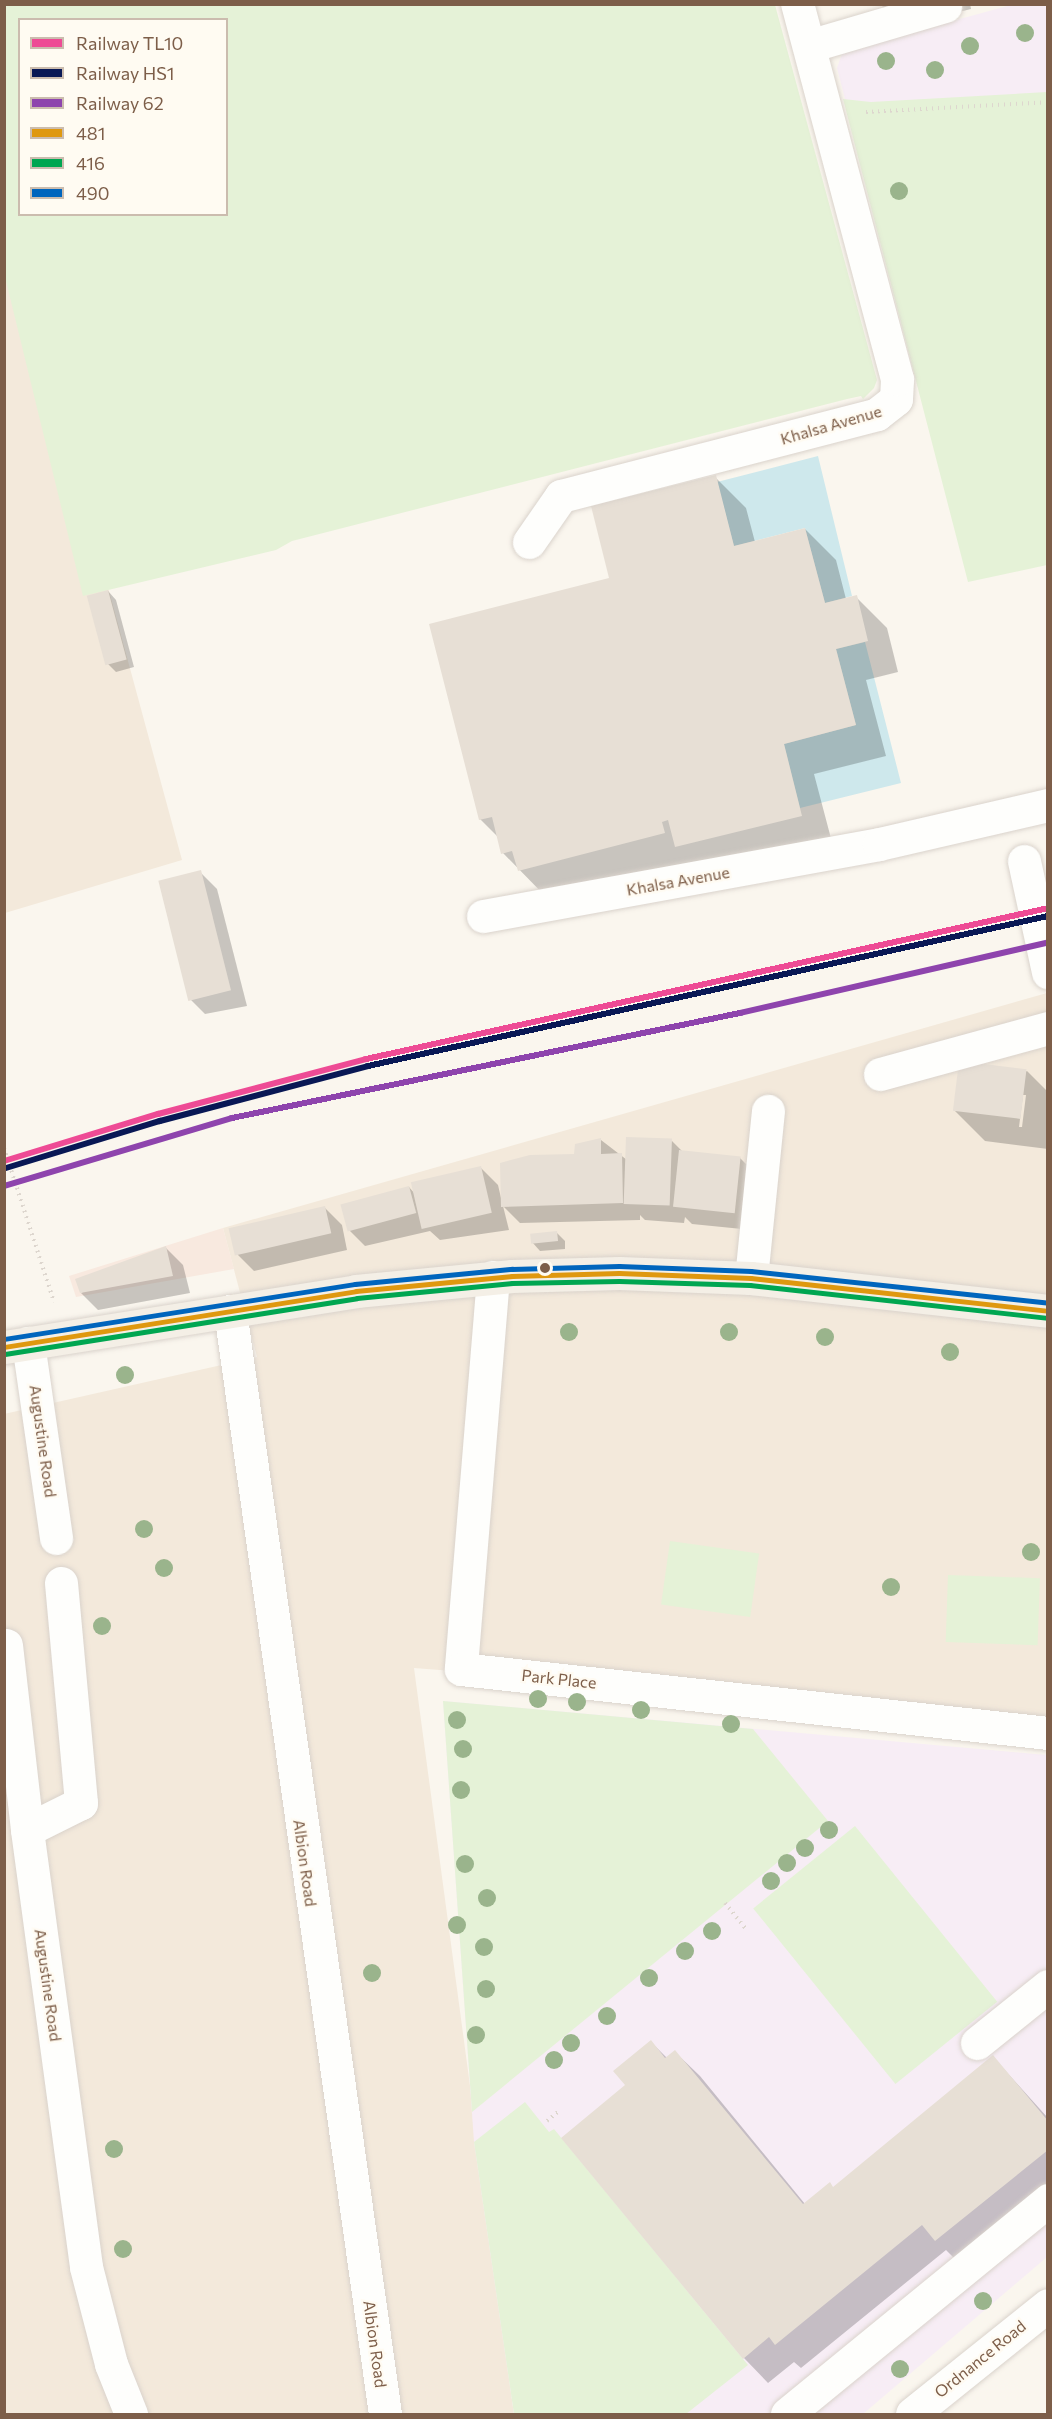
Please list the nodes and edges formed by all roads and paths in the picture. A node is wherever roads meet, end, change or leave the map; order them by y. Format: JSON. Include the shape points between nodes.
{"nodes":[{"id":1,"x":797,"y":4,"type":"edge"},
{"id":2,"x":945,"y":6,"type":"edge"},
{"id":3,"x":809,"y":46,"type":"junction"},
{"id":4,"x":1047,"y":102,"type":"edge"},
{"id":5,"x":836,"y":112,"type":"junction"},
{"id":6,"x":529,"y":542,"type":"dead end"},
{"id":7,"x":1047,"y":805,"type":"edge"},
{"id":8,"x":1024,"y":861,"type":"dead end"},
{"id":9,"x":483,"y":916,"type":"dead end"},
{"id":10,"x":1047,"y":972,"type":"edge"},
{"id":11,"x":1047,"y":1028,"type":"edge"},
{"id":12,"x":880,"y":1074,"type":"dead end"},
{"id":13,"x":768,"y":1111,"type":"dead end"},
{"id":14,"x":4,"y":1148,"type":"edge"},
{"id":15,"x":493,"y":1278,"type":"junction"},
{"id":16,"x":751,"y":1278,"type":"junction"},
{"id":17,"x":56,"y":1305,"type":"dead end"},
{"id":18,"x":230,"y":1311,"type":"junction"},
{"id":19,"x":1047,"y":1311,"type":"edge"},
{"id":20,"x":16,"y":1345,"type":"edge"},
{"id":21,"x":56,"y":1538,"type":"dead end"},
{"id":22,"x":61,"y":1583,"type":"dead end"},
{"id":23,"x":6,"y":1645,"type":"dead end"},
{"id":24,"x":1047,"y":1732,"type":"edge"},
{"id":25,"x":27,"y":1830,"type":"junction"},
{"id":26,"x":725,"y":1903,"type":"dead end"},
{"id":27,"x":746,"y":1929,"type":"dead end"},
{"id":28,"x":1047,"y":1986,"type":"edge"},
{"id":29,"x":977,"y":2043,"type":"dead end"},
{"id":30,"x":559,"y":2111,"type":"dead end"},
{"id":31,"x":547,"y":2121,"type":"dead end"},
{"id":32,"x":1047,"y":2200,"type":"edge"},
{"id":33,"x":1047,"y":2305,"type":"edge"},
{"id":34,"x":131,"y":2415,"type":"edge"},
{"id":35,"x":385,"y":2415,"type":"edge"},
{"id":36,"x":787,"y":2415,"type":"edge"},
{"id":37,"x":912,"y":2415,"type":"edge"}],
"edges":[{"from":1,"to":3,"type":"street","name":"Khalsa Avenue"},
{"from":2,"to":3,"type":"street"},
{"from":3,"to":5,"type":"street","name":"Khalsa Avenue"},
{"from":4,"to":5,"type":"path"},
{"from":5,"to":6,"type":"street","name":"Khalsa Avenue","via":[[897,379],[896,399],[877,414],[561,496]]},
{"from":7,"to":9,"type":"street","name":"Khalsa Avenue","via":[[879,844]]},
{"from":8,"to":10,"type":"street"},
{"from":11,"to":12,"type":"street"},
{"from":13,"to":16,"type":"street"},
{"from":14,"to":17,"type":"path"},
{"from":15,"to":16,"type":"main road","via":[[619,1273]]},
{"from":15,"to":18,"type":"main road","via":[[356,1291]]},
{"from":15,"to":24,"type":"street","name":"Park Place","via":[[461,1669]]},
{"from":16,"to":19,"type":"main road"},
{"from":18,"to":20,"type":"main road"},
{"from":18,"to":35,"type":"street","name":"Albion Road"},
{"from":20,"to":21,"type":"street","name":"Augustine Road"},
{"from":22,"to":25,"type":"street","via":[[81,1803]]},
{"from":23,"to":25,"type":"street","name":"Augustine Road"},
{"from":25,"to":34,"type":"street","name":"Augustine Road","via":[[86,2267],[111,2364]]},
{"from":26,"to":27,"type":"path"},
{"from":28,"to":29,"type":"street"},
{"from":30,"to":31,"type":"path"},
{"from":32,"to":36,"type":"street"},
{"from":33,"to":37,"type":"street","name":"Ordnance Road"}]}
